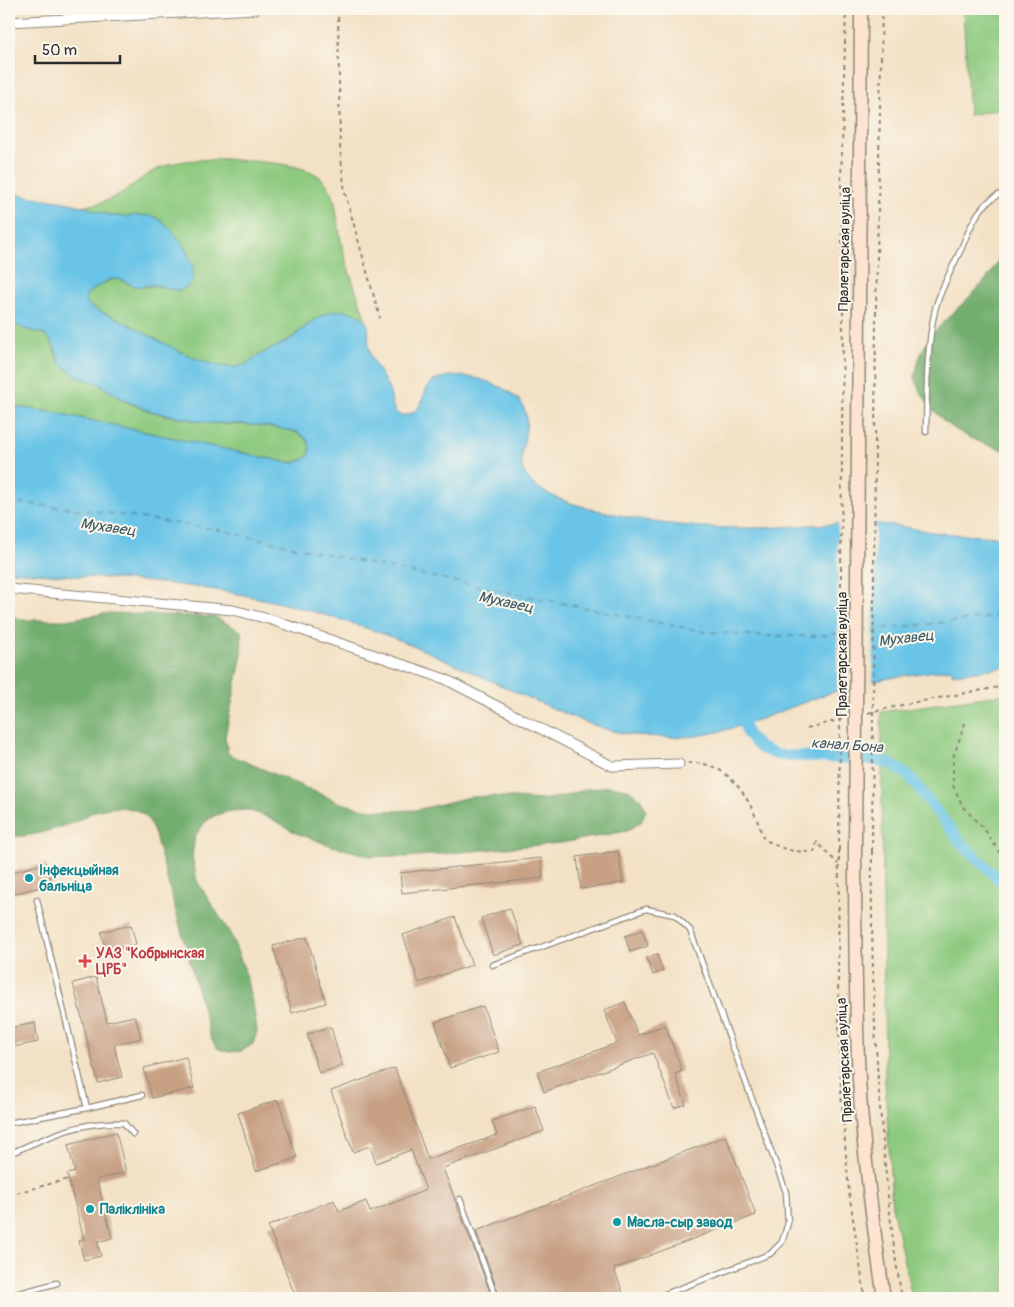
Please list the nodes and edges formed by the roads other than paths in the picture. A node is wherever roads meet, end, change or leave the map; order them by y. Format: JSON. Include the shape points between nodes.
{"nodes":[{"id":1,"x":256,"y":9,"type":"edge"},
{"id":2,"x":861,"y":9,"type":"edge"},
{"id":3,"x":9,"y":22,"type":"edge"},
{"id":4,"x":1005,"y":192,"type":"edge"},
{"id":5,"x":926,"y":432,"type":"dead end"},
{"id":6,"x":9,"y":588,"type":"edge"},
{"id":7,"x":679,"y":764,"type":"road end"},
{"id":8,"x":37,"y":900,"type":"dead end"},
{"id":9,"x":492,"y":965,"type":"dead end"},
{"id":10,"x":142,"y":1095,"type":"dead end"},
{"id":11,"x":87,"y":1108,"type":"junction"},
{"id":12,"x":9,"y":1123,"type":"edge"},
{"id":13,"x":133,"y":1134,"type":"dead end"},
{"id":14,"x":9,"y":1154,"type":"edge"},
{"id":15,"x":460,"y":1199,"type":"dead end"},
{"id":16,"x":58,"y":1283,"type":"dead end"},
{"id":17,"x":9,"y":1296,"type":"edge"},
{"id":18,"x":496,"y":1298,"type":"edge"},
{"id":19,"x":655,"y":1298,"type":"edge"},
{"id":20,"x":884,"y":1298,"type":"edge"}],
"edges":[{"from":1,"to":3,"type":"street"},
{"from":2,"to":20,"type":"main road","name":"Пралетарская вуліца","bridge":true,"via":[[855,964],[859,1080],[871,1215]]},
{"from":4,"to":5,"type":"lane","via":[[983,206],[974,220],[935,308],[928,350]]},
{"from":6,"to":7,"type":"street","via":[[233,610],[269,619],[445,679],[612,766]]},
{"from":8,"to":11,"type":"lane"},
{"from":9,"to":19,"type":"lane","via":[[646,909],[675,915],[690,930],[786,1192],[788,1223],[782,1242],[770,1254]]},
{"from":10,"to":11,"type":"lane"},
{"from":11,"to":12,"type":"lane"},
{"from":13,"to":14,"type":"lane","via":[[124,1123],[105,1122],[75,1128]]},
{"from":15,"to":18,"type":"lane"},
{"from":16,"to":17,"type":"lane"}]}
